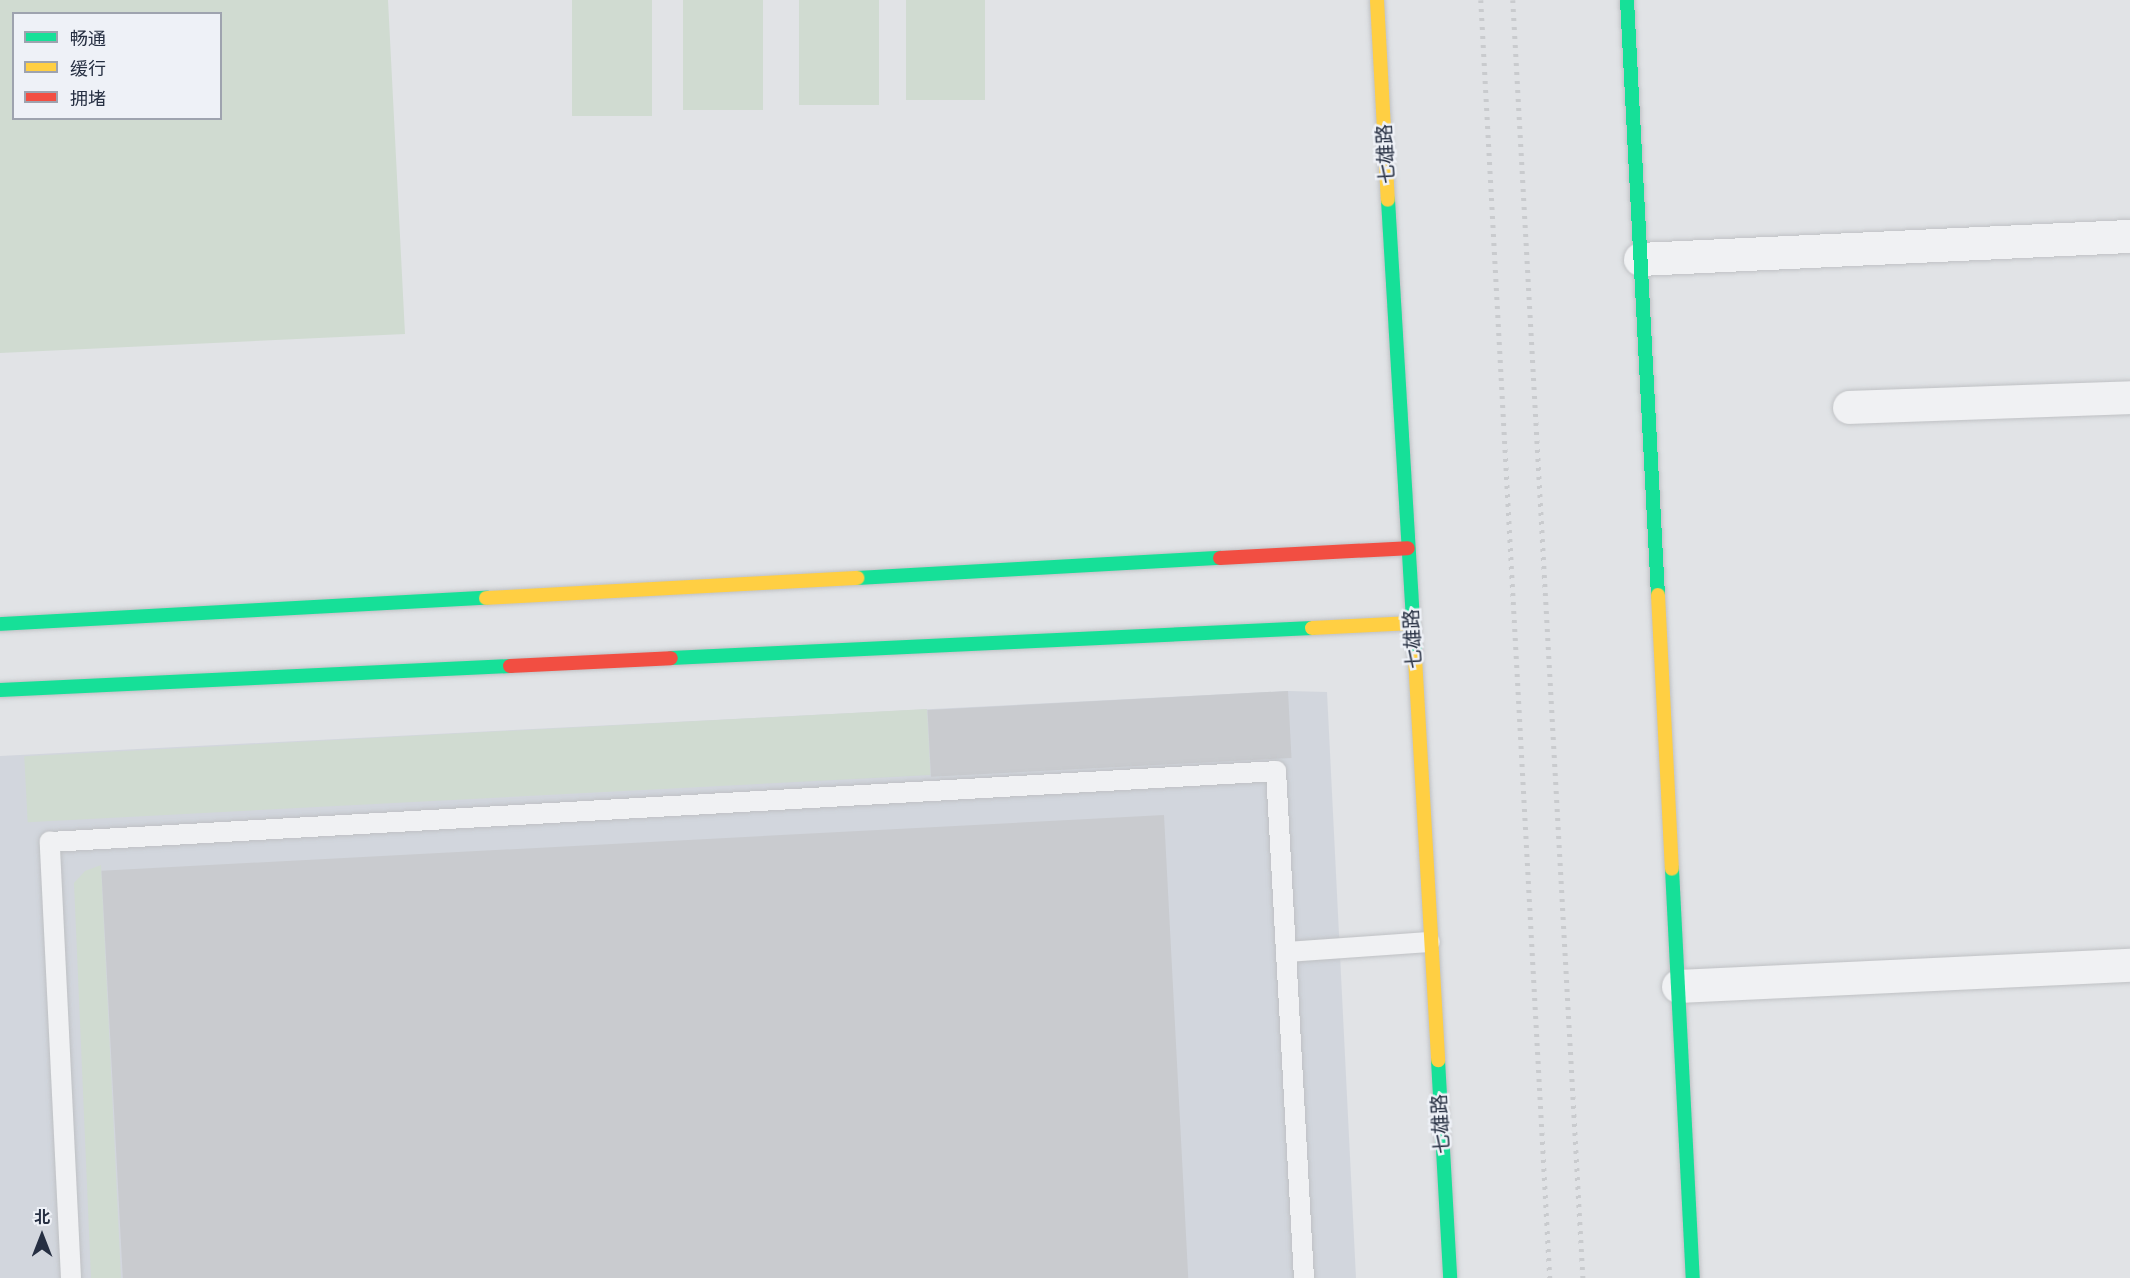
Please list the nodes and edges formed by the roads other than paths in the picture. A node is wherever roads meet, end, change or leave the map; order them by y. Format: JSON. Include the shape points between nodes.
{"nodes":[{"id":1,"x":1377,"y":0,"type":"edge"},
{"id":2,"x":1627,"y":0,"type":"edge"},
{"id":3,"x":2130,"y":236,"type":"edge"},
{"id":4,"x":1640,"y":259,"type":"junction"},
{"id":5,"x":2130,"y":397,"type":"edge"},
{"id":6,"x":1849,"y":407,"type":"dead end"},
{"id":7,"x":1408,"y":548,"type":"junction"},
{"id":8,"x":1412,"y":622,"type":"junction"},
{"id":9,"x":0,"y":624,"type":"edge"},
{"id":10,"x":0,"y":690,"type":"edge"},
{"id":11,"x":1430,"y":942,"type":"junction"},
{"id":12,"x":1286,"y":952,"type":"junction"},
{"id":13,"x":2130,"y":965,"type":"edge"},
{"id":14,"x":1677,"y":986,"type":"junction"},
{"id":15,"x":71,"y":1278,"type":"edge"},
{"id":16,"x":1304,"y":1278,"type":"edge"},
{"id":17,"x":1450,"y":1278,"type":"edge"},
{"id":18,"x":1693,"y":1278,"type":"edge"}],
"edges":[{"from":1,"to":7,"type":"main road","name":"七雄路"},
{"from":2,"to":4,"type":"main road"},
{"from":3,"to":4,"type":"street"},
{"from":4,"to":14,"type":"main road"},
{"from":5,"to":6,"type":"street"},
{"from":7,"to":8,"type":"main road","name":"七雄路"},
{"from":7,"to":9,"type":"main road"},
{"from":8,"to":10,"type":"main road"},
{"from":8,"to":11,"type":"main road","name":"七雄路"},
{"from":11,"to":12,"type":"lane"},
{"from":11,"to":17,"type":"main road","name":"七雄路"},
{"from":12,"to":15,"type":"lane","via":[[1276,771],[50,842]]},
{"from":12,"to":16,"type":"lane"},
{"from":13,"to":14,"type":"street"},
{"from":14,"to":18,"type":"main road"}]}
